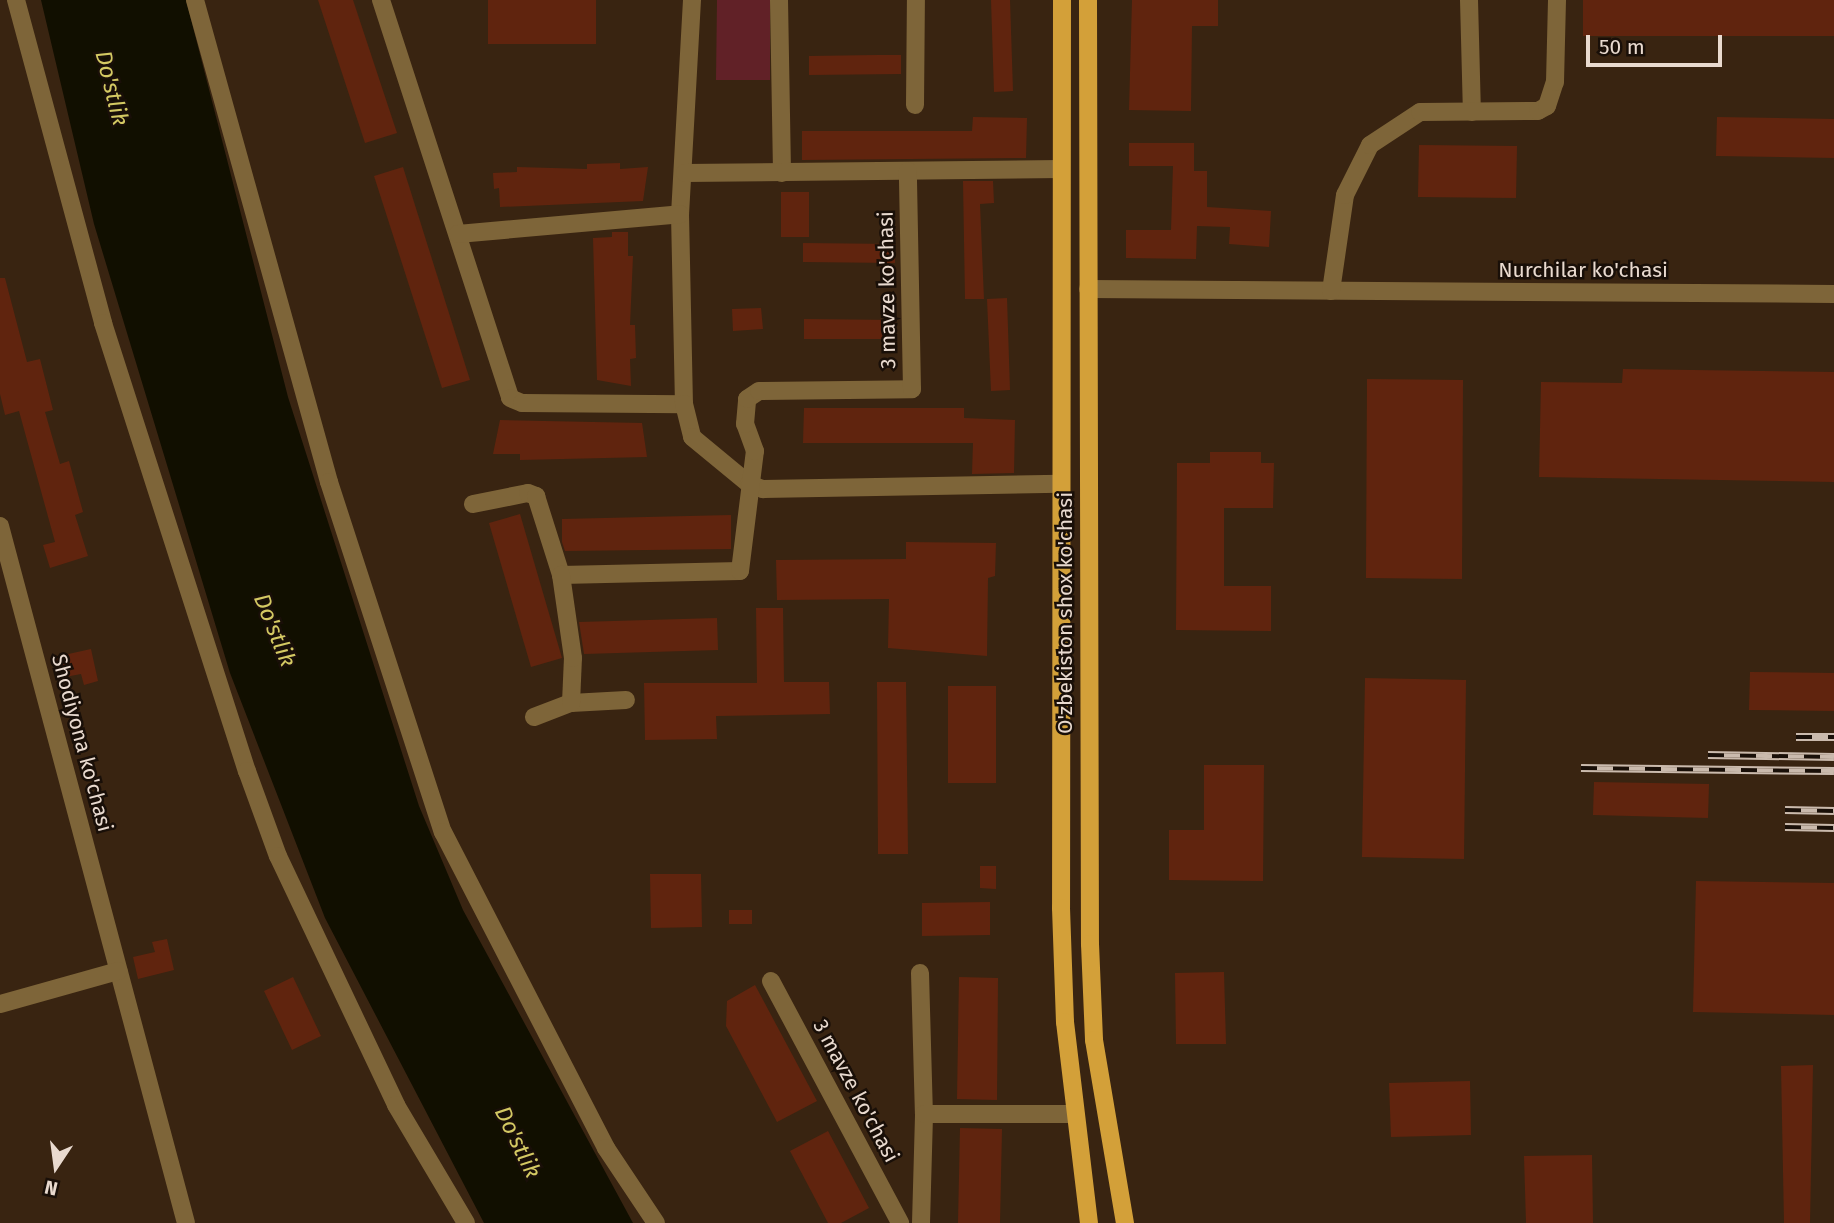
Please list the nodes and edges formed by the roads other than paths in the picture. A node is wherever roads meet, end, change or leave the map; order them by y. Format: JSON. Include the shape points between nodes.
{"nodes":[{"id":1,"x":16,"y":0,"type":"edge"},
{"id":2,"x":195,"y":0,"type":"edge"},
{"id":3,"x":381,"y":0,"type":"edge"},
{"id":4,"x":692,"y":0,"type":"edge"},
{"id":5,"x":779,"y":0,"type":"edge"},
{"id":6,"x":916,"y":0,"type":"edge"},
{"id":7,"x":1062,"y":0,"type":"edge"},
{"id":8,"x":1087,"y":0,"type":"edge"},
{"id":9,"x":1469,"y":0,"type":"edge"},
{"id":10,"x":1557,"y":0,"type":"edge"},
{"id":11,"x":915,"y":105,"type":"dead end"},
{"id":12,"x":1472,"y":112,"type":"junction"},
{"id":13,"x":1061,"y":169,"type":"junction"},
{"id":14,"x":908,"y":171,"type":"junction"},
{"id":15,"x":685,"y":173,"type":"junction"},
{"id":16,"x":782,"y":173,"type":"junction"},
{"id":17,"x":680,"y":214,"type":"junction"},
{"id":18,"x":458,"y":234,"type":"junction"},
{"id":19,"x":1088,"y":289,"type":"junction"},
{"id":20,"x":1331,"y":291,"type":"junction"},
{"id":21,"x":1834,"y":294,"type":"edge"},
{"id":22,"x":684,"y":404,"type":"junction"},
{"id":23,"x":749,"y":484,"type":"junction"},
{"id":24,"x":1060,"y":484,"type":"junction"},
{"id":25,"x":473,"y":505,"type":"dead end"},
{"id":26,"x":0,"y":526,"type":"edge"},
{"id":27,"x":561,"y":575,"type":"junction"},
{"id":28,"x":626,"y":700,"type":"dead end"},
{"id":29,"x":571,"y":703,"type":"junction"},
{"id":30,"x":534,"y":717,"type":"dead end"},
{"id":31,"x":118,"y":971,"type":"junction"},
{"id":32,"x":920,"y":973,"type":"dead end"},
{"id":33,"x":771,"y":981,"type":"dead end"},
{"id":34,"x":0,"y":1004,"type":"edge"},
{"id":35,"x":923,"y":1114,"type":"junction"},
{"id":36,"x":1075,"y":1114,"type":"junction"},
{"id":37,"x":186,"y":1223,"type":"edge"},
{"id":38,"x":466,"y":1223,"type":"edge"},
{"id":39,"x":656,"y":1223,"type":"edge"},
{"id":40,"x":900,"y":1223,"type":"edge"},
{"id":41,"x":921,"y":1223,"type":"edge"},
{"id":42,"x":1089,"y":1223,"type":"edge"},
{"id":43,"x":1125,"y":1223,"type":"edge"}],
"edges":[{"from":1,"to":38,"type":"street","via":[[103,323],[278,856],[396,1105]]},
{"from":2,"to":39,"type":"street","via":[[326,468],[443,832],[606,1147]]},
{"from":3,"to":18,"type":"street"},
{"from":4,"to":15,"type":"street"},
{"from":5,"to":16,"type":"street"},
{"from":6,"to":11,"type":"street"},
{"from":7,"to":13,"type":"main road","name":"O'zbekiston shox ko'chasi"},
{"from":8,"to":19,"type":"main road","name":"O'zbekiston shox ko'chasi"},
{"from":9,"to":12,"type":"street"},
{"from":10,"to":12,"type":"street","via":[[1555,82],[1547,106],[1538,111]]},
{"from":12,"to":20,"type":"street","via":[[1420,113],[1370,145],[1345,195]]},
{"from":13,"to":14,"type":"street"},
{"from":13,"to":24,"type":"main road","name":"O'zbekiston shox ko'chasi"},
{"from":14,"to":16,"type":"street"},
{"from":14,"to":23,"type":"street","name":"3 mavze ko'chasi","via":[[912,389],[759,391],[747,399],[746,424],[755,451]]},
{"from":15,"to":16,"type":"street"},
{"from":15,"to":17,"type":"street"},
{"from":17,"to":18,"type":"street"},
{"from":17,"to":22,"type":"street"},
{"from":18,"to":22,"type":"street","via":[[513,401]]},
{"from":19,"to":20,"type":"street","name":"Nurchilar ko'chasi"},
{"from":19,"to":43,"type":"main road","name":"O'zbekiston shox ko'chasi","via":[[1094,1040]]},
{"from":20,"to":21,"type":"street","name":"Nurchilar ko'chasi"},
{"from":22,"to":23,"type":"street","via":[[692,438]]},
{"from":23,"to":24,"type":"street","via":[[772,489]]},
{"from":23,"to":27,"type":"street","name":"3 mavze ko'chasi","via":[[743,562],[736,574]]},
{"from":24,"to":36,"type":"main road","name":"O'zbekiston shox ko'chasi","via":[[1061,908]]},
{"from":25,"to":27,"type":"street","via":[[528,493],[536,496]]},
{"from":26,"to":31,"type":"street","name":"Shodiyona ko'chasi"},
{"from":27,"to":29,"type":"street","via":[[573,658]]},
{"from":28,"to":29,"type":"street"},
{"from":29,"to":30,"type":"street"},
{"from":31,"to":34,"type":"street"},
{"from":31,"to":37,"type":"street","name":"Shodiyona ko'chasi"},
{"from":32,"to":35,"type":"street","name":"3 mavze ko'chasi"},
{"from":33,"to":40,"type":"street","name":"3 mavze ko'chasi"},
{"from":35,"to":36,"type":"street"},
{"from":35,"to":41,"type":"street","name":"3 mavze ko'chasi"},
{"from":36,"to":42,"type":"main road","name":"O'zbekiston shox ko'chasi"}]}
